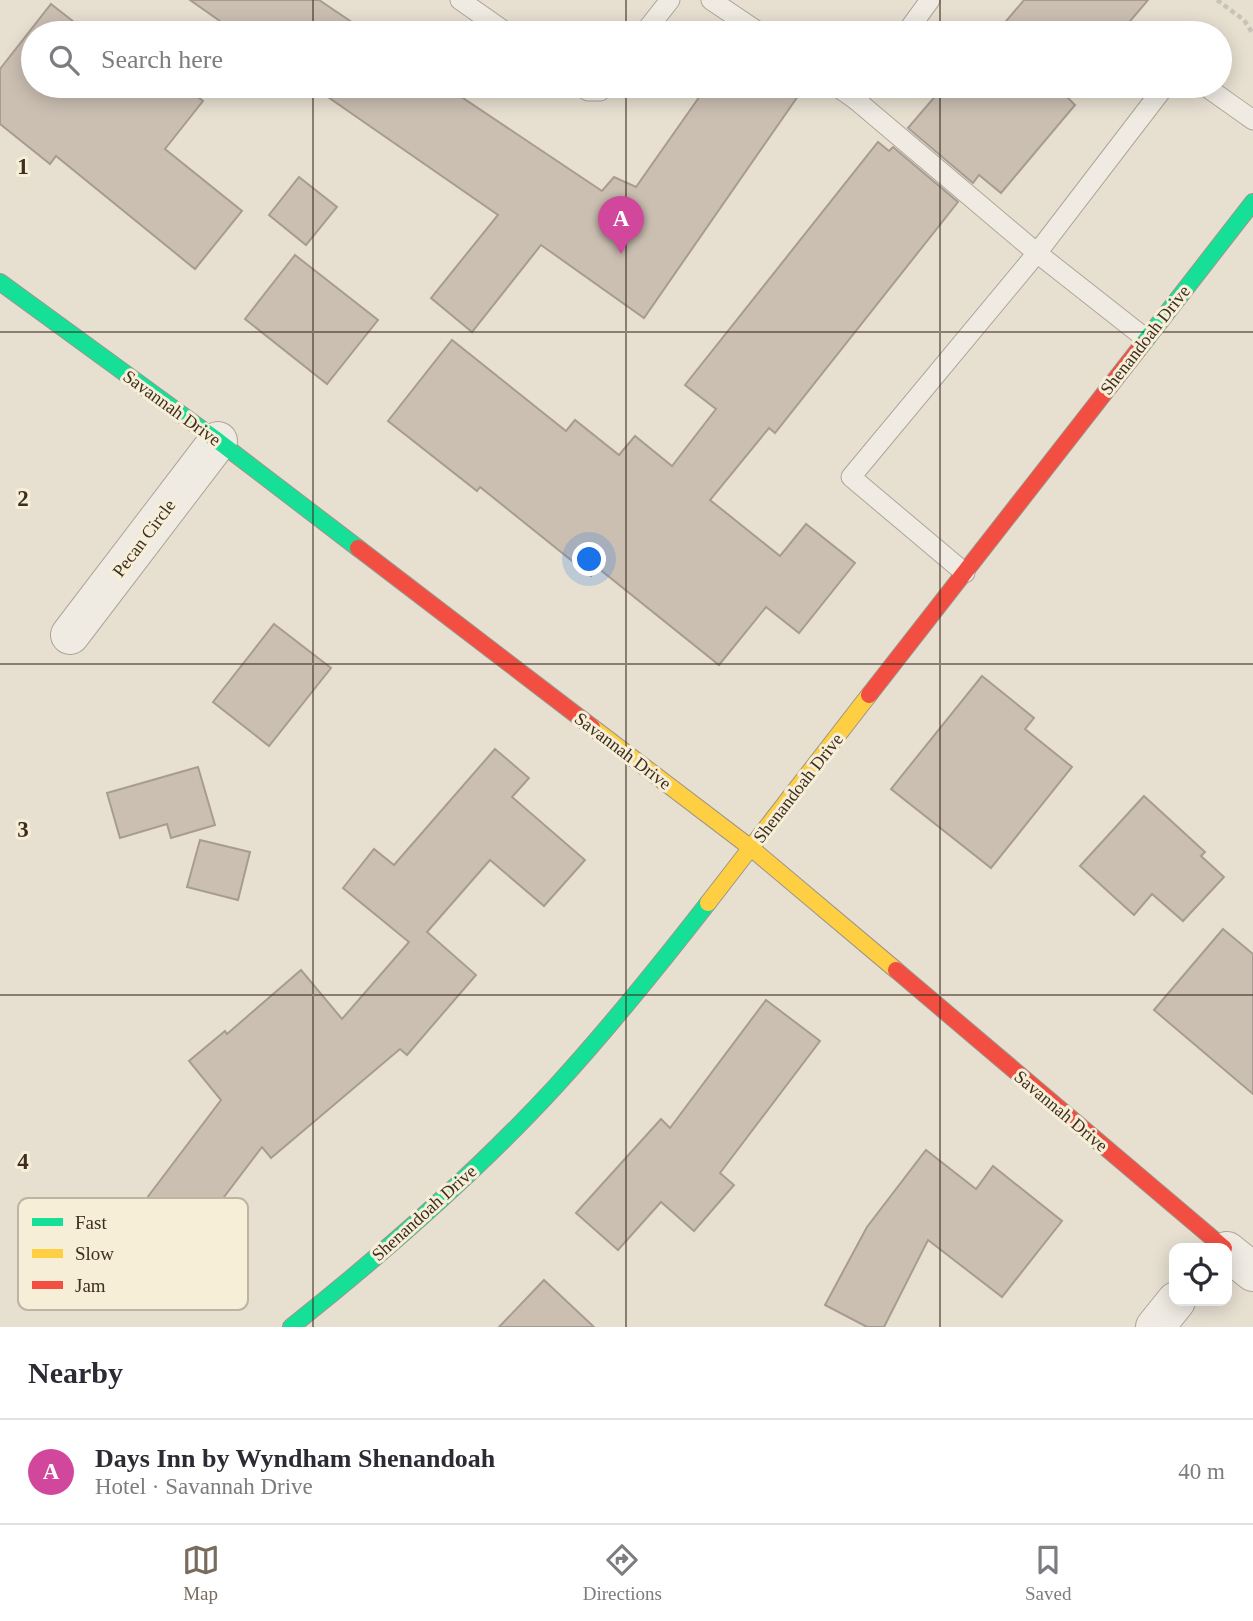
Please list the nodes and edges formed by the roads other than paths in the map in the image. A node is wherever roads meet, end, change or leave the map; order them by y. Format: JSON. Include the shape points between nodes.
{"nodes":[{"id":1,"x":460,"y":0,"type":"edge"},
{"id":2,"x":670,"y":0,"type":"edge"},
{"id":3,"x":711,"y":0,"type":"edge"},
{"id":4,"x":930,"y":0,"type":"edge"},
{"id":5,"x":490,"y":21,"type":"edge"},
{"id":6,"x":653,"y":21,"type":"edge"},
{"id":7,"x":742,"y":21,"type":"edge"},
{"id":8,"x":915,"y":21,"type":"edge"},
{"id":9,"x":867,"y":98,"type":"edge"},
{"id":10,"x":1157,"y":98,"type":"edge"},
{"id":11,"x":1222,"y":98,"type":"edge"},
{"id":12,"x":1253,"y":120,"type":"edge"},
{"id":13,"x":1253,"y":202,"type":"edge"},
{"id":14,"x":1037,"y":253,"type":"junction"},
{"id":15,"x":0,"y":282,"type":"edge"},
{"id":16,"x":1145,"y":338,"type":"junction"},
{"id":17,"x":218,"y":441,"type":"junction"},
{"id":18,"x":965,"y":573,"type":"junction"},
{"id":19,"x":70,"y":635,"type":"dead end"},
{"id":20,"x":751,"y":848,"type":"junction"},
{"id":21,"x":1216,"y":1243,"type":"edge"},
{"id":22,"x":1232,"y":1256,"type":"edge"},
{"id":23,"x":1253,"y":1272,"type":"edge"},
{"id":24,"x":1172,"y":1306,"type":"edge"},
{"id":25,"x":291,"y":1327,"type":"edge"},
{"id":26,"x":1155,"y":1327,"type":"edge"}],
"edges":[{"from":1,"to":5,"type":"lane"},
{"from":2,"to":6,"type":"lane"},
{"from":3,"to":7,"type":"lane"},
{"from":4,"to":8,"type":"lane"},
{"from":9,"to":14,"type":"lane"},
{"from":10,"to":14,"type":"lane"},
{"from":11,"to":12,"type":"lane"},
{"from":13,"to":16,"type":"street","name":"Shenandoah Drive"},
{"from":14,"to":16,"type":"lane"},
{"from":14,"to":18,"type":"lane","via":[[851,477]]},
{"from":15,"to":17,"type":"street","name":"Savannah Drive"},
{"from":16,"to":18,"type":"street","name":"Shenandoah Drive"},
{"from":17,"to":19,"type":"street","name":"Pecan Circle"},
{"from":17,"to":20,"type":"street","name":"Savannah Drive"},
{"from":18,"to":20,"type":"street","name":"Shenandoah Drive"},
{"from":20,"to":21,"type":"street","name":"Savannah Drive"},
{"from":20,"to":25,"type":"street","name":"Shenandoah Drive","via":[[643,986],[554,1088],[423,1217]]},
{"from":22,"to":23,"type":"street","name":"Savannah Drive"},
{"from":24,"to":26,"type":"street"}]}
